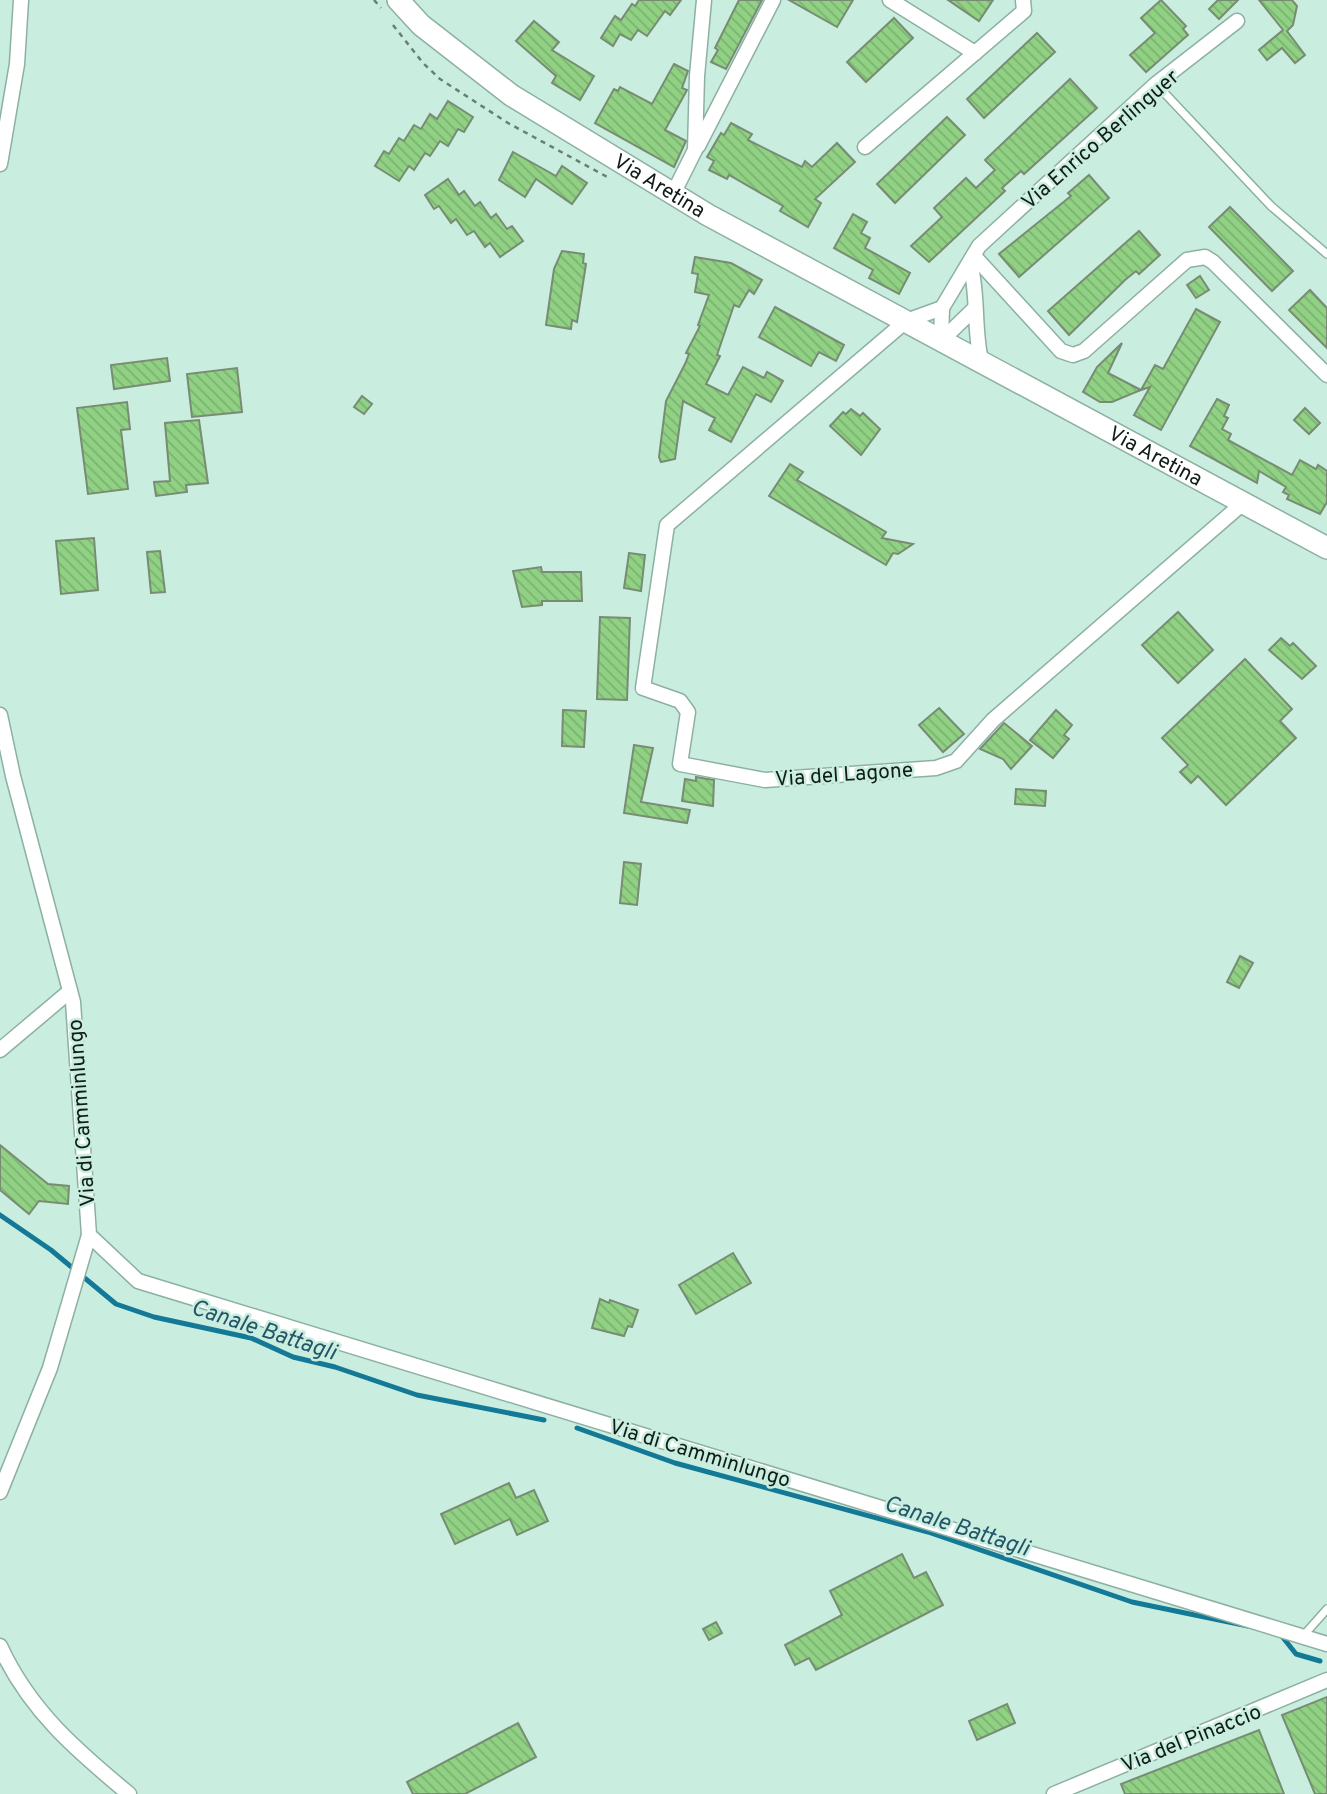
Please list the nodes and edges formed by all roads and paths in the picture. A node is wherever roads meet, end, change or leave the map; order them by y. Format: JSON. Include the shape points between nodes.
{"nodes":[{"id":1,"x":20,"y":0,"type":"edge"},
{"id":2,"x":398,"y":0,"type":"edge"},
{"id":3,"x":704,"y":0,"type":"edge"},
{"id":4,"x":773,"y":0,"type":"edge"},
{"id":5,"x":890,"y":0,"type":"edge"},
{"id":6,"x":1023,"y":0,"type":"edge"},
{"id":7,"x":1237,"y":21,"type":"dead end"},
{"id":8,"x":975,"y":53,"type":"junction"},
{"id":9,"x":1156,"y":84,"type":"junction"},
{"id":10,"x":865,"y":147,"type":"dead end"},
{"id":11,"x":695,"y":150,"type":"junction"},
{"id":12,"x":0,"y":164,"type":"edge"},
{"id":13,"x":673,"y":194,"type":"junction"},
{"id":14,"x":1327,"y":254,"type":"edge"},
{"id":15,"x":972,"y":259,"type":"junction"},
{"id":16,"x":942,"y":308,"type":"junction"},
{"id":17,"x":975,"y":308,"type":"junction"},
{"id":18,"x":906,"y":321,"type":"junction"},
{"id":19,"x":941,"y":341,"type":"junction"},
{"id":20,"x":982,"y":365,"type":"junction"},
{"id":21,"x":1327,"y":375,"type":"edge"},
{"id":22,"x":1242,"y":504,"type":"junction"},
{"id":23,"x":1327,"y":548,"type":"edge"},
{"id":24,"x":0,"y":715,"type":"edge"},
{"id":25,"x":70,"y":991,"type":"junction"},
{"id":26,"x":0,"y":1050,"type":"edge"},
{"id":27,"x":89,"y":1235,"type":"junction"},
{"id":28,"x":0,"y":1492,"type":"edge"},
{"id":29,"x":1327,"y":1609,"type":"edge"},
{"id":30,"x":1301,"y":1636,"type":"junction"},
{"id":31,"x":1327,"y":1643,"type":"edge"},
{"id":32,"x":0,"y":1646,"type":"edge"},
{"id":33,"x":1327,"y":1680,"type":"edge"},
{"id":34,"x":129,"y":1794,"type":"edge"},
{"id":35,"x":1054,"y":1794,"type":"edge"}],
"edges":[{"from":1,"to":12,"type":"street","via":[[17,64]]},
{"from":2,"to":13,"type":"street","name":"Via Aretina","via":[[421,25],[511,94]]},
{"from":3,"to":11,"type":"street"},
{"from":4,"to":11,"type":"street"},
{"from":5,"to":8,"type":"street"},
{"from":6,"to":8,"type":"street","via":[[1024,11]]},
{"from":7,"to":9,"type":"street","name":"Via Enrico Berlinguer"},
{"from":8,"to":10,"type":"street"},
{"from":9,"to":14,"type":"lane","via":[[1271,206]]},
{"from":9,"to":15,"type":"street","name":"Via Enrico Berlinguer","via":[[979,246]]},
{"from":11,"to":13,"type":"street"},
{"from":13,"to":18,"type":"street","name":"Via Aretina"},
{"from":15,"to":16,"type":"street","name":"Via Enrico Berlinguer"},
{"from":15,"to":17,"type":"street"},
{"from":15,"to":21,"type":"street","via":[[1061,351],[1073,355],[1084,351],[1187,260],[1205,257]]},
{"from":16,"to":18,"type":"street"},
{"from":16,"to":19,"type":"street"},
{"from":17,"to":19,"type":"street"},
{"from":17,"to":20,"type":"street"},
{"from":18,"to":19,"type":"street","name":"Via Aretina"},
{"from":18,"to":22,"type":"street","name":"Via del Lagone","via":[[667,525],[643,688],[680,701],[688,712],[680,764],[765,780],[936,768],[956,761],[993,720]]},
{"from":19,"to":20,"type":"street","name":"Via Aretina"},
{"from":20,"to":22,"type":"street","name":"Via Aretina"},
{"from":22,"to":23,"type":"street","name":"Via Aretina"},
{"from":24,"to":25,"type":"street","name":"Via di Camminlungo"},
{"from":25,"to":26,"type":"street","name":"Via di Camminlungo"},
{"from":25,"to":27,"type":"street","name":"Via di Camminlungo"},
{"from":27,"to":28,"type":"street","name":"Via di Camminlungo","via":[[50,1368]]},
{"from":27,"to":30,"type":"street","name":"Via di Camminlungo","via":[[138,1281]]},
{"from":29,"to":30,"type":"lane"},
{"from":30,"to":31,"type":"street","name":"Via di Camminlungo"},
{"from":32,"to":34,"type":"street","via":[[35,1707],[71,1746]]},
{"from":33,"to":35,"type":"street","name":"Via del Pinaccio"}]}
